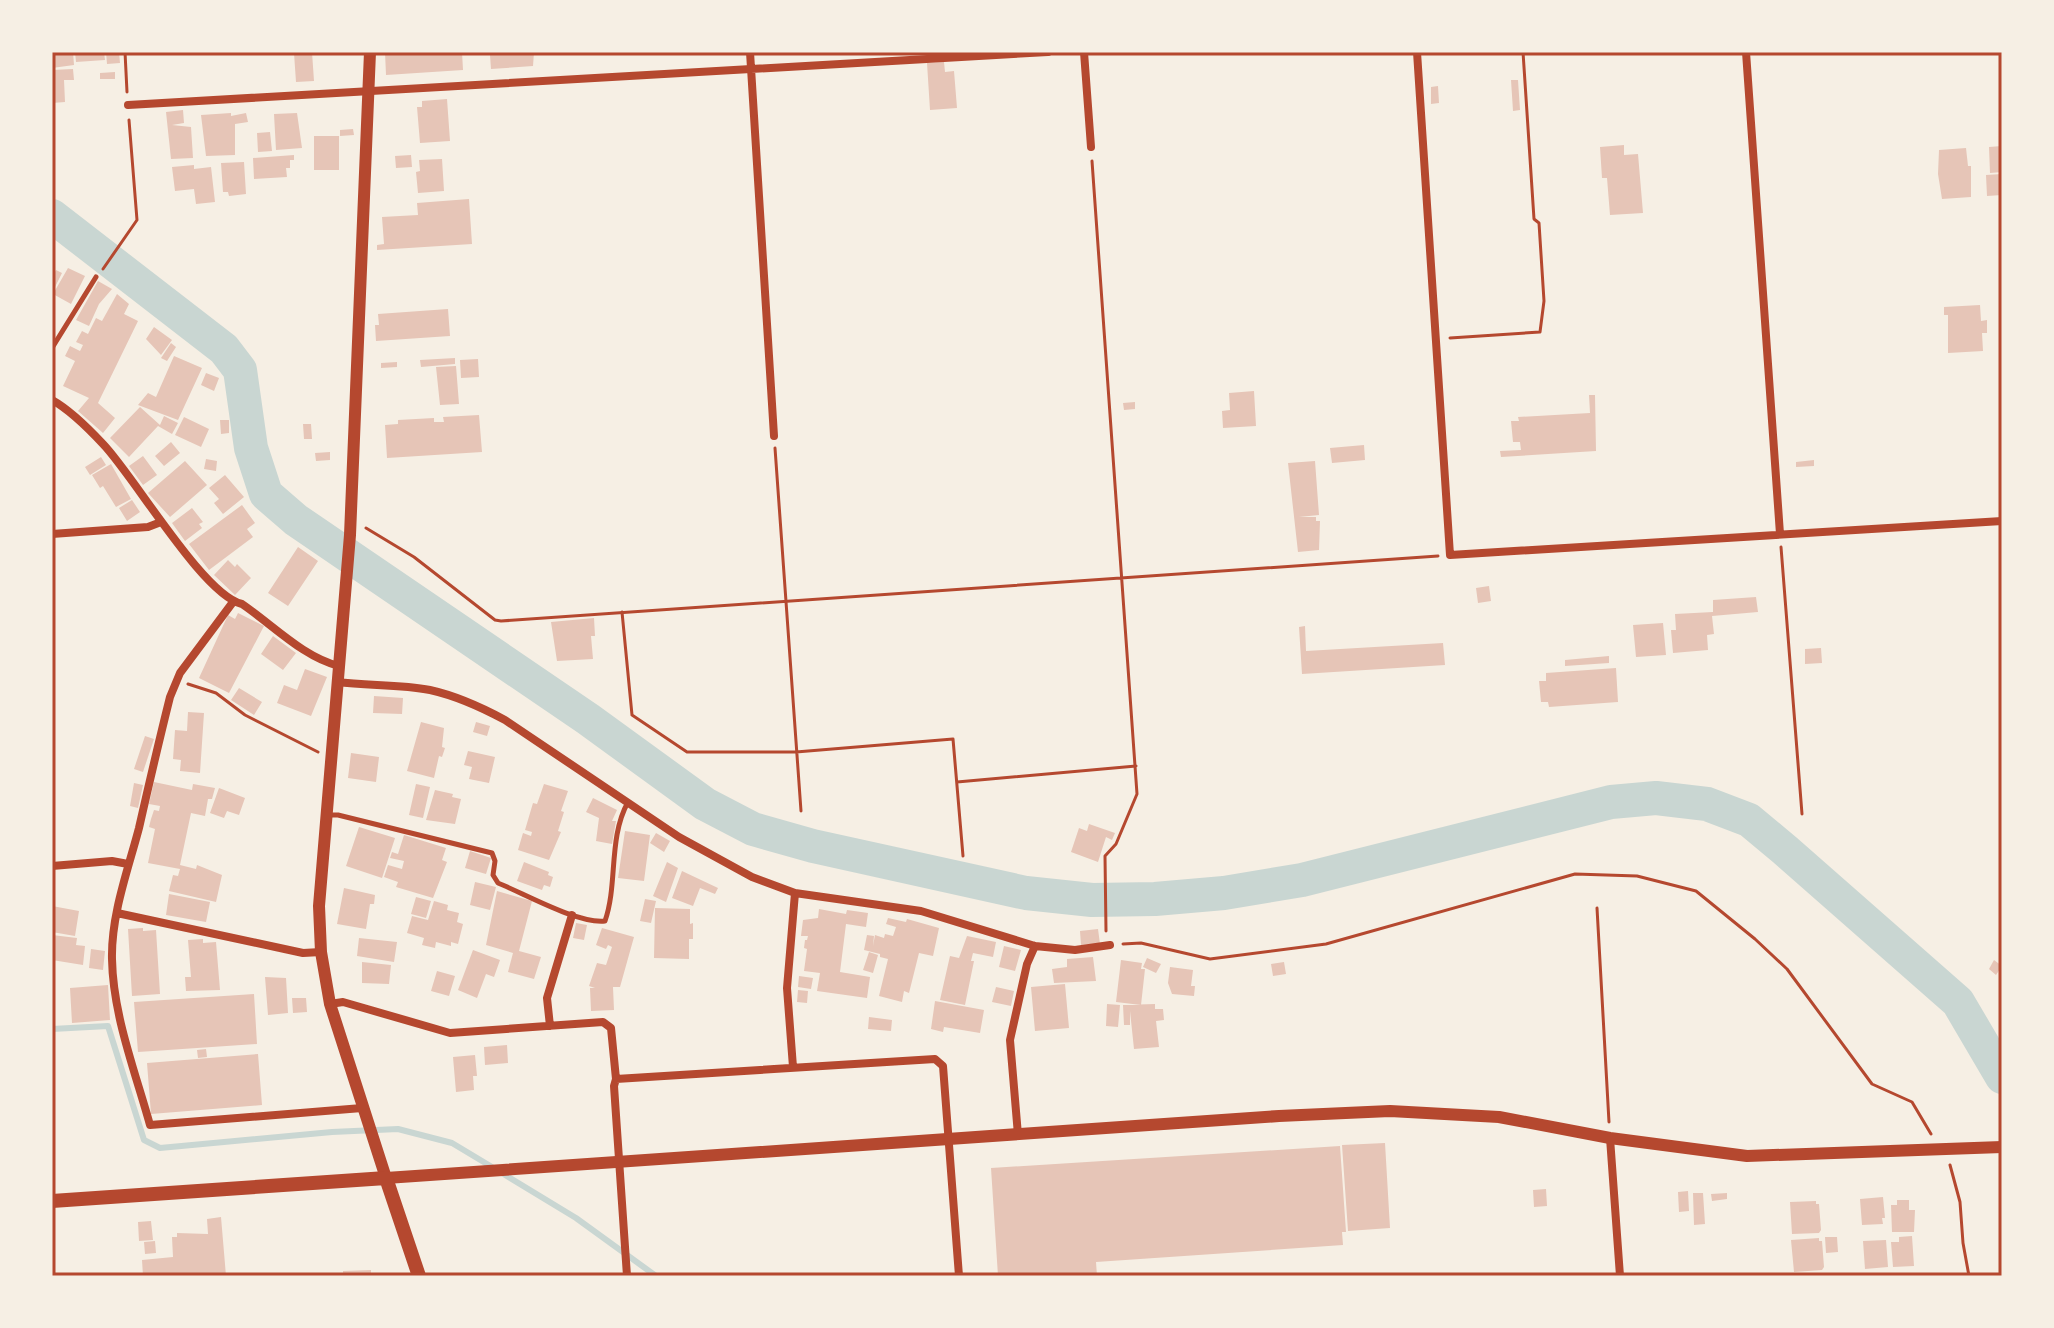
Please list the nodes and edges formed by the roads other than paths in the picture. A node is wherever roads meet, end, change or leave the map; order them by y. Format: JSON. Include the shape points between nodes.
{"nodes":[{"id":1,"x":370,"y":52,"type":"edge"},
{"id":2,"x":750,"y":52,"type":"edge"},
{"id":3,"x":1048,"y":52,"type":"edge"},
{"id":4,"x":1084,"y":52,"type":"edge"},
{"id":5,"x":1417,"y":52,"type":"edge"},
{"id":6,"x":1746,"y":52,"type":"edge"},
{"id":7,"x":751,"y":69,"type":"junction"},
{"id":8,"x":369,"y":93,"type":"junction"},
{"id":9,"x":128,"y":105,"type":"road end"},
{"id":10,"x":1091,"y":147,"type":"road end"},
{"id":11,"x":96,"y":277,"type":"road end"},
{"id":12,"x":52,"y":348,"type":"edge"},
{"id":13,"x":52,"y":400,"type":"edge"},
{"id":14,"x":774,"y":436,"type":"road end"},
{"id":15,"x":2002,"y":521,"type":"edge"},
{"id":16,"x":161,"y":522,"type":"junction"},
{"id":17,"x":52,"y":534,"type":"edge"},
{"id":18,"x":1780,"y":534,"type":"junction"},
{"id":19,"x":233,"y":602,"type":"junction"},
{"id":20,"x":339,"y":666,"type":"junction"},
{"id":21,"x":337,"y":682,"type":"junction"},
{"id":22,"x":628,"y":802,"type":"junction"},
{"id":23,"x":325,"y":815,"type":"junction"},
{"id":24,"x":128,"y":864,"type":"junction"},
{"id":25,"x":52,"y":866,"type":"edge"},
{"id":26,"x":795,"y":893,"type":"junction"},
{"id":27,"x":117,"y":913,"type":"junction"},
{"id":28,"x":572,"y":915,"type":"junction"},
{"id":29,"x":1110,"y":945,"type":"road end"},
{"id":30,"x":1035,"y":946,"type":"junction"},
{"id":31,"x":321,"y":952,"type":"junction"},
{"id":32,"x":330,"y":1004,"type":"junction"},
{"id":33,"x":550,"y":1026,"type":"junction"},
{"id":34,"x":793,"y":1067,"type":"junction"},
{"id":35,"x":616,"y":1079,"type":"junction"},
{"id":36,"x":362,"y":1108,"type":"junction"},
{"id":37,"x":1018,"y":1135,"type":"junction"},
{"id":38,"x":1610,"y":1138,"type":"junction"},
{"id":39,"x":948,"y":1141,"type":"junction"},
{"id":40,"x":2002,"y":1147,"type":"edge"},
{"id":41,"x":619,"y":1164,"type":"junction"},
{"id":42,"x":386,"y":1178,"type":"junction"},
{"id":43,"x":52,"y":1201,"type":"edge"},
{"id":44,"x":419,"y":1276,"type":"edge"},
{"id":45,"x":627,"y":1276,"type":"edge"},
{"id":46,"x":959,"y":1276,"type":"edge"},
{"id":47,"x":1620,"y":1276,"type":"edge"}],
"edges":[{"from":1,"to":8,"type":"street"},
{"from":2,"to":7,"type":"street"},
{"from":3,"to":7,"type":"street"},
{"from":4,"to":10,"type":"street"},
{"from":5,"to":18,"type":"street","via":[[1450,555]]},
{"from":6,"to":18,"type":"street"},
{"from":7,"to":8,"type":"street"},
{"from":7,"to":14,"type":"street"},
{"from":8,"to":9,"type":"street"},
{"from":8,"to":20,"type":"street"},
{"from":11,"to":12,"type":"lane"},
{"from":13,"to":16,"type":"street","via":[[104,445]]},
{"from":15,"to":18,"type":"street"},
{"from":16,"to":17,"type":"street"},
{"from":16,"to":19,"type":"street"},
{"from":19,"to":20,"type":"street","via":[[309,654]]},
{"from":19,"to":24,"type":"street","via":[[177,680]]},
{"from":20,"to":21,"type":"street"},
{"from":21,"to":22,"type":"street","via":[[429,690],[459,698],[505,720]]},
{"from":21,"to":23,"type":"street"},
{"from":22,"to":26,"type":"street","via":[[726,864]]},
{"from":22,"to":28,"type":"lane","via":[[605,921]]},
{"from":23,"to":28,"type":"lane","via":[[492,853],[494,880]]},
{"from":23,"to":31,"type":"street"},
{"from":24,"to":25,"type":"street"},
{"from":24,"to":27,"type":"street"},
{"from":26,"to":30,"type":"street","via":[[921,911]]},
{"from":26,"to":34,"type":"street","via":[[787,988]]},
{"from":27,"to":31,"type":"street","via":[[303,953]]},
{"from":27,"to":36,"type":"street","via":[[115,996],[150,1125]]},
{"from":28,"to":33,"type":"street","via":[[547,998]]},
{"from":29,"to":30,"type":"street","via":[[1075,950]]},
{"from":30,"to":37,"type":"street","via":[[1010,1040]]},
{"from":31,"to":32,"type":"street"},
{"from":32,"to":33,"type":"street","via":[[343,1002],[450,1033]]},
{"from":32,"to":36,"type":"street"},
{"from":33,"to":35,"type":"street","via":[[603,1022],[611,1028]]},
{"from":34,"to":35,"type":"street"},
{"from":34,"to":39,"type":"street","via":[[935,1059],[943,1066]]},
{"from":35,"to":41,"type":"street"},
{"from":36,"to":42,"type":"street"},
{"from":37,"to":38,"type":"street","via":[[1390,1111],[1499,1117]]},
{"from":37,"to":39,"type":"street"},
{"from":38,"to":40,"type":"street","via":[[1747,1156]]},
{"from":38,"to":47,"type":"street"},
{"from":39,"to":41,"type":"street"},
{"from":39,"to":46,"type":"street"},
{"from":41,"to":42,"type":"street"},
{"from":41,"to":45,"type":"street"},
{"from":42,"to":43,"type":"main road"},
{"from":42,"to":44,"type":"main road"}]}
